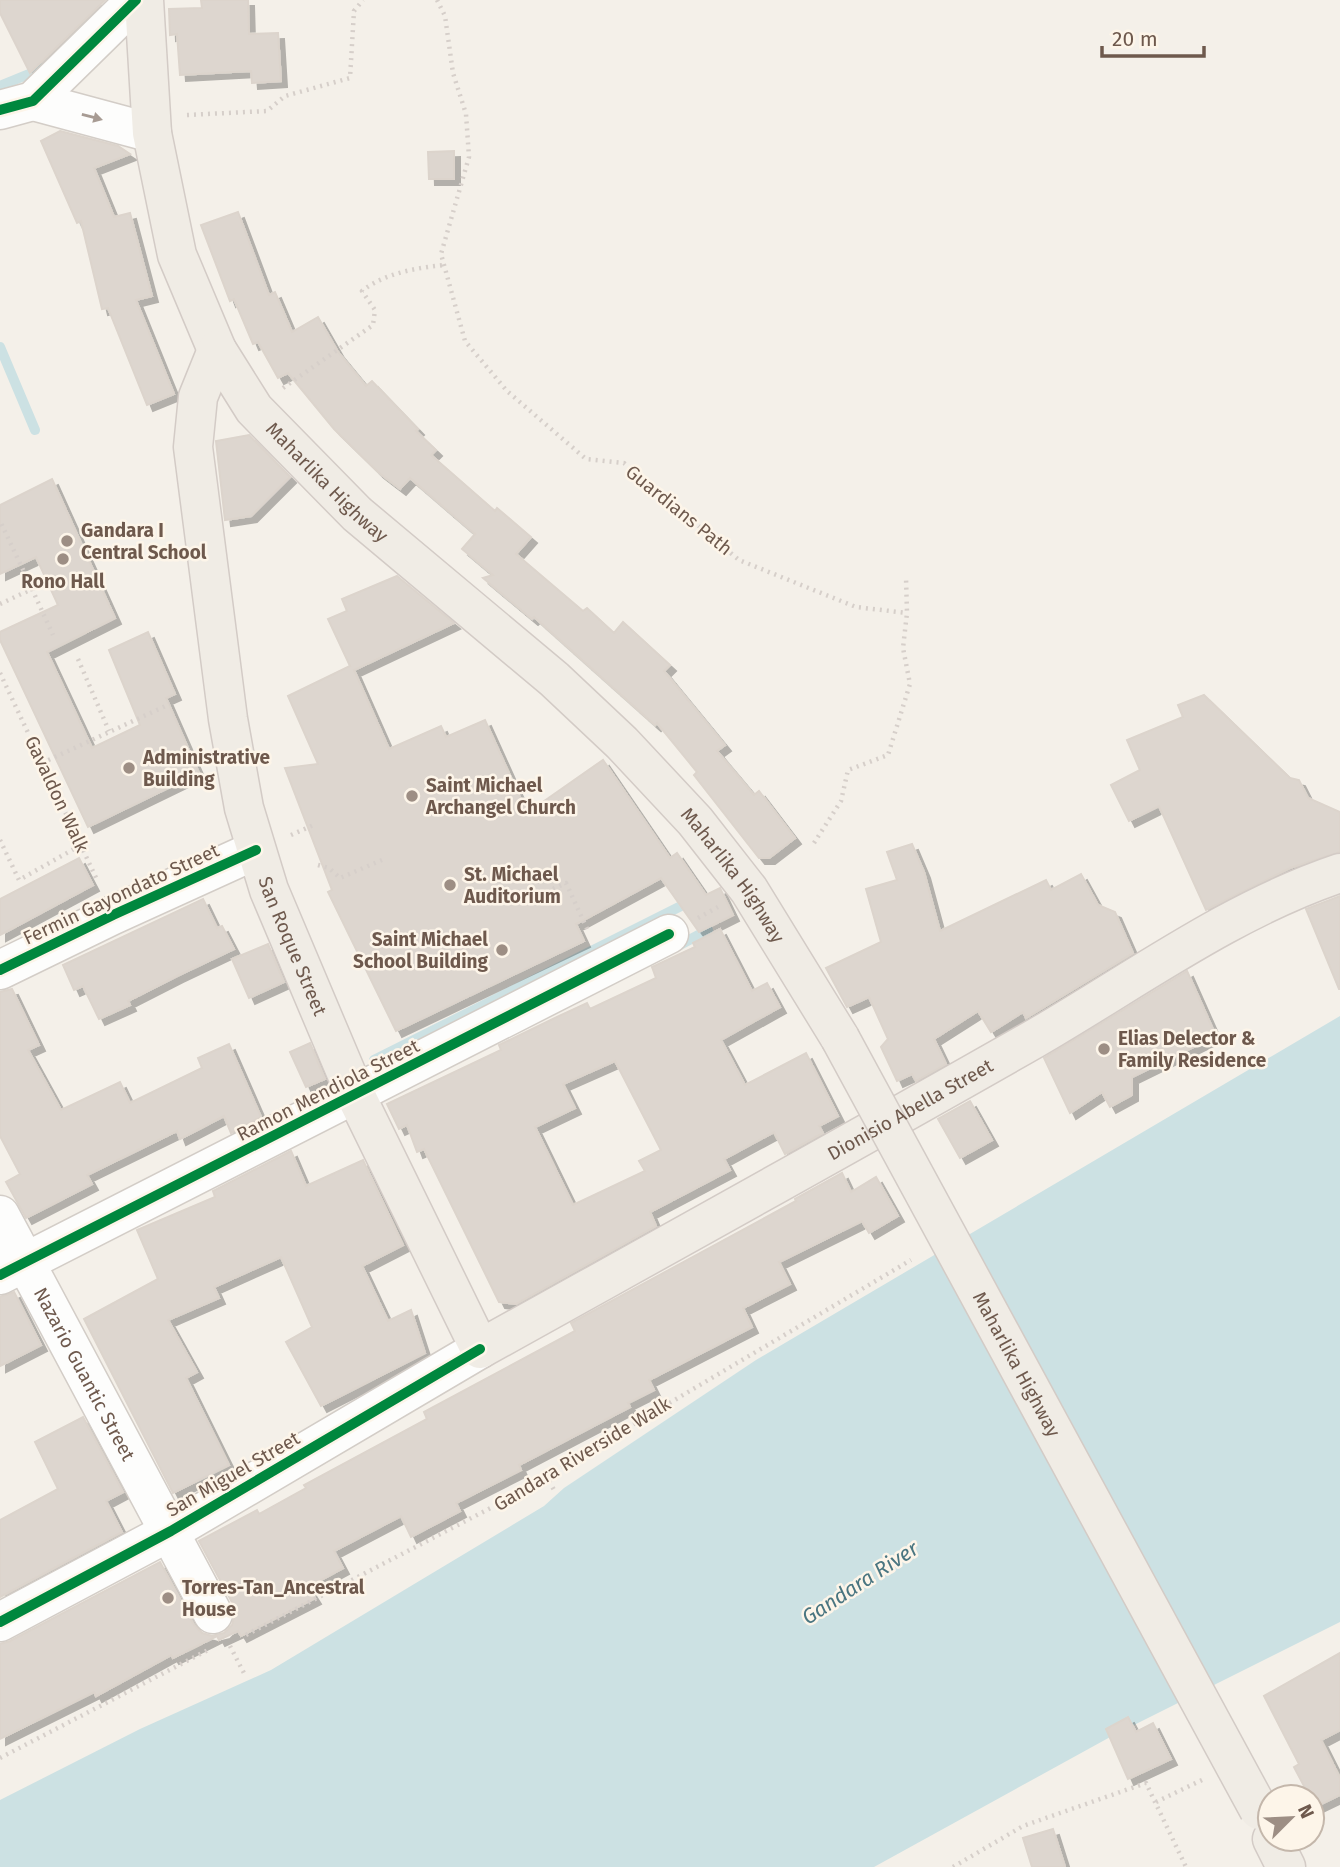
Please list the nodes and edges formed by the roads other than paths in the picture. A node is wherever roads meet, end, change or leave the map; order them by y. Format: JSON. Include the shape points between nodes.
{"nodes":[{"id":1,"x":136,"y":0,"type":"edge"},
{"id":2,"x":144,"y":0,"type":"edge"},
{"id":3,"x":17,"y":105,"type":"edge"},
{"id":4,"x":151,"y":125,"type":"junction"},
{"id":5,"x":218,"y":350,"type":"junction"},
{"id":6,"x":256,"y":850,"type":"junction"},
{"id":7,"x":1340,"y":873,"type":"edge"},
{"id":8,"x":670,"y":934,"type":"dead end"},
{"id":9,"x":0,"y":970,"type":"edge"},
{"id":10,"x":356,"y":1096,"type":"junction"},
{"id":11,"x":0,"y":1215,"type":"edge"},
{"id":12,"x":12,"y":1268,"type":"edge"},
{"id":13,"x":480,"y":1349,"type":"junction"},
{"id":14,"x":171,"y":1531,"type":"junction"},
{"id":15,"x":0,"y":1622,"type":"edge"},
{"id":16,"x":211,"y":1632,"type":"road end"},
{"id":17,"x":1256,"y":1808,"type":"edge"}],
"edges":[{"from":1,"to":3,"type":"street"},
{"from":2,"to":4,"type":"main road","name":"Maharlika Highway"},
{"from":3,"to":4,"type":"street","one_way":true},
{"from":4,"to":5,"type":"main road","name":"Maharlika Highway","via":[[177,256]]},
{"from":5,"to":6,"type":"main road","name":"San Roque Street","via":[[198,397],[193,447],[228,719]]},
{"from":5,"to":17,"type":"main road","name":"Maharlika Highway","bridge":true,"via":[[254,409],[357,514],[554,679],[622,743],[695,821],[750,890],[840,1038]]},
{"from":6,"to":9,"type":"street","name":"Fermin Gayondato Street"},
{"from":6,"to":10,"type":"main road","name":"San Roque Street"},
{"from":7,"to":13,"type":"main road","name":"Dionisio Abella Street","via":[[1297,888],[1201,939],[910,1110]]},
{"from":8,"to":10,"type":"street","name":"Ramon Mendiola Street"},
{"from":10,"to":12,"type":"street","name":"Ramon Mendiola Street"},
{"from":10,"to":13,"type":"main road","name":"San Roque Street"},
{"from":11,"to":12,"type":"street","name":"Nazario Guantic Street"},
{"from":12,"to":14,"type":"street","name":"Nazario Guantic Street"},
{"from":13,"to":14,"type":"street","name":"San Miguel Street"},
{"from":14,"to":15,"type":"street","name":"San Miguel Street"},
{"from":14,"to":16,"type":"street","name":"Nazario Guantic Street"}]}
